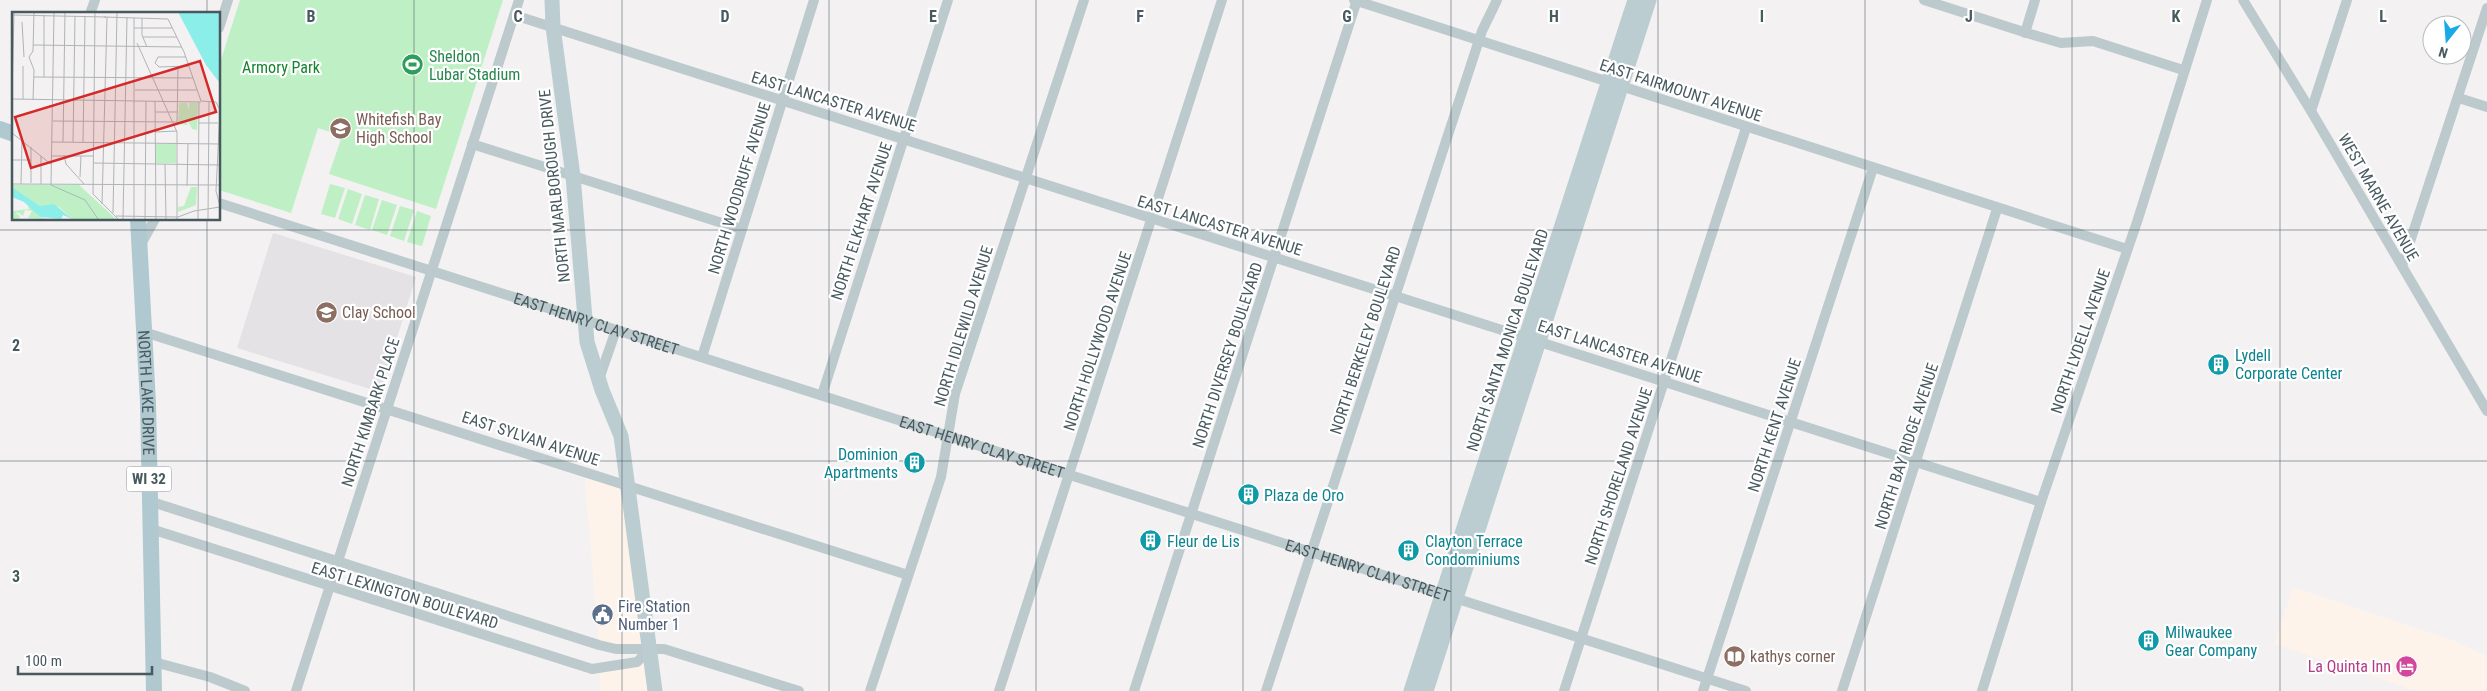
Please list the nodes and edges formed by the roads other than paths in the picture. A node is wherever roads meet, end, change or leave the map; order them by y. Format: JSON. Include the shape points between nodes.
{"nodes":[{"id":1,"x":95,"y":0,"type":"edge"},
{"id":2,"x":228,"y":0,"type":"edge"},
{"id":3,"x":518,"y":0,"type":"edge"},
{"id":4,"x":552,"y":0,"type":"edge"},
{"id":5,"x":814,"y":0,"type":"edge"},
{"id":6,"x":948,"y":0,"type":"edge"},
{"id":7,"x":1084,"y":0,"type":"edge"},
{"id":8,"x":1222,"y":0,"type":"edge"},
{"id":9,"x":1356,"y":0,"type":"edge"},
{"id":10,"x":1498,"y":0,"type":"edge"},
{"id":11,"x":1635,"y":0,"type":"edge"},
{"id":12,"x":1649,"y":0,"type":"edge"},
{"id":13,"x":1924,"y":0,"type":"edge"},
{"id":14,"x":2035,"y":0,"type":"edge"},
{"id":15,"x":2207,"y":0,"type":"edge"},
{"id":16,"x":2243,"y":0,"type":"edge"},
{"id":17,"x":2347,"y":0,"type":"edge"},
{"id":18,"x":2487,"y":8,"type":"edge"},
{"id":19,"x":91,"y":12,"type":"edge"},
{"id":20,"x":514,"y":15,"type":"junction"},
{"id":21,"x":220,"y":25,"type":"edge"},
{"id":22,"x":553,"y":27,"type":"junction"},
{"id":23,"x":2025,"y":33,"type":"junction"},
{"id":24,"x":1479,"y":40,"type":"junction"},
{"id":25,"x":2183,"y":70,"type":"junction"},
{"id":26,"x":1615,"y":84,"type":"junction"},
{"id":27,"x":2459,"y":98,"type":"junction"},
{"id":28,"x":782,"y":101,"type":"junction"},
{"id":29,"x":2487,"y":108,"type":"edge"},
{"id":30,"x":2311,"y":111,"type":"junction"},
{"id":31,"x":1746,"y":128,"type":"junction"},
{"id":32,"x":0,"y":129,"type":"edge"},
{"id":33,"x":12,"y":133,"type":"edge"},
{"id":34,"x":903,"y":139,"type":"junction"},
{"id":35,"x":472,"y":144,"type":"junction"},
{"id":36,"x":1873,"y":168,"type":"junction"},
{"id":37,"x":573,"y":176,"type":"junction"},
{"id":38,"x":1024,"y":178,"type":"junction"},
{"id":39,"x":220,"y":204,"type":"edge"},
{"id":40,"x":1997,"y":209,"type":"junction"},
{"id":41,"x":138,"y":220,"type":"edge"},
{"id":42,"x":144,"y":220,"type":"edge"},
{"id":43,"x":153,"y":220,"type":"edge"},
{"id":44,"x":1152,"y":220,"type":"junction"},
{"id":45,"x":741,"y":229,"type":"junction"},
{"id":46,"x":141,"y":244,"type":"junction"},
{"id":47,"x":2127,"y":250,"type":"junction"},
{"id":48,"x":1274,"y":258,"type":"junction"},
{"id":49,"x":2402,"y":266,"type":"junction"},
{"id":50,"x":430,"y":270,"type":"junction"},
{"id":51,"x":1395,"y":295,"type":"junction"},
{"id":52,"x":585,"y":320,"type":"junction"},
{"id":53,"x":616,"y":330,"type":"junction"},
{"id":54,"x":144,"y":332,"type":"junction"},
{"id":55,"x":1533,"y":339,"type":"junction"},
{"id":56,"x":702,"y":357,"type":"junction"},
{"id":57,"x":599,"y":380,"type":"junction"},
{"id":58,"x":1664,"y":382,"type":"junction"},
{"id":59,"x":822,"y":395,"type":"junction"},
{"id":60,"x":388,"y":408,"type":"junction"},
{"id":61,"x":2487,"y":409,"type":"edge"},
{"id":62,"x":1791,"y":422,"type":"junction"},
{"id":63,"x":948,"y":436,"type":"junction"},
{"id":64,"x":1916,"y":463,"type":"junction"},
{"id":65,"x":1069,"y":474,"type":"junction"},
{"id":66,"x":629,"y":486,"type":"junction"},
{"id":67,"x":149,"y":501,"type":"junction"},
{"id":68,"x":2041,"y":502,"type":"junction"},
{"id":69,"x":1192,"y":513,"type":"junction"},
{"id":70,"x":150,"y":529,"type":"junction"},
{"id":71,"x":1313,"y":552,"type":"junction"},
{"id":72,"x":337,"y":562,"type":"junction"},
{"id":73,"x":908,"y":575,"type":"junction"},
{"id":74,"x":329,"y":587,"type":"junction"},
{"id":75,"x":1450,"y":596,"type":"junction"},
{"id":76,"x":1581,"y":638,"type":"junction"},
{"id":77,"x":649,"y":650,"type":"junction"},
{"id":78,"x":154,"y":662,"type":"junction"},
{"id":79,"x":1707,"y":678,"type":"junction"},
{"id":80,"x":154,"y":691,"type":"edge"},
{"id":81,"x":245,"y":691,"type":"edge"},
{"id":82,"x":296,"y":691,"type":"edge"},
{"id":83,"x":655,"y":691,"type":"edge"},
{"id":84,"x":799,"y":691,"type":"edge"},
{"id":85,"x":870,"y":691,"type":"edge"},
{"id":86,"x":998,"y":691,"type":"edge"},
{"id":87,"x":1134,"y":691,"type":"edge"},
{"id":88,"x":1266,"y":691,"type":"edge"},
{"id":89,"x":1411,"y":691,"type":"edge"},
{"id":90,"x":1426,"y":691,"type":"edge"},
{"id":91,"x":1564,"y":691,"type":"edge"},
{"id":92,"x":1703,"y":691,"type":"edge"},
{"id":93,"x":1746,"y":691,"type":"edge"},
{"id":94,"x":1842,"y":691,"type":"edge"},
{"id":95,"x":1982,"y":691,"type":"edge"}],
"edges":[{"from":1,"to":19,"type":"street"},
{"from":2,"to":21,"type":"street"},
{"from":3,"to":20,"type":"street","name":"NORTH KIMBARK PLACE"},
{"from":4,"to":22,"type":"street","name":"NORTH MARLBOROUGH DRIVE"},
{"from":5,"to":28,"type":"street","name":"NORTH WOODRUFF AVENUE"},
{"from":6,"to":34,"type":"street","name":"NORTH ELKHART AVENUE"},
{"from":7,"to":38,"type":"street","name":"NORTH IDLEWILD AVENUE"},
{"from":8,"to":44,"type":"street","name":"NORTH HOLLYWOOD AVENUE"},
{"from":9,"to":24,"type":"street","name":"EAST FAIRMOUNT AVENUE"},
{"from":9,"to":48,"type":"street","name":"NORTH DIVERSEY BOULEVARD"},
{"from":10,"to":24,"type":"street","name":"NORTH BERKELEY BOULEVARD"},
{"from":11,"to":26,"type":"street","name":"NORTH SANTA MONICA BOULEVARD"},
{"from":12,"to":26,"type":"street","name":"NORTH SANTA MONICA BOULEVARD"},
{"from":13,"to":23,"type":"street"},
{"from":14,"to":23,"type":"street"},
{"from":15,"to":25,"type":"street","name":"NORTH LYDELL AVENUE"},
{"from":16,"to":30,"type":"street","name":"WEST MARNE AVENUE"},
{"from":17,"to":30,"type":"street"},
{"from":18,"to":27,"type":"street"},
{"from":20,"to":22,"type":"street","name":"EAST LANCASTER AVENUE"},
{"from":20,"to":35,"type":"street","name":"NORTH KIMBARK PLACE"},
{"from":22,"to":28,"type":"street","name":"EAST LANCASTER AVENUE"},
{"from":22,"to":37,"type":"street","name":"NORTH MARLBOROUGH DRIVE"},
{"from":23,"to":25,"type":"street","via":[[2061,43],[2092,42]]},
{"from":24,"to":26,"type":"street","name":"EAST FAIRMOUNT AVENUE"},
{"from":24,"to":51,"type":"street","name":"NORTH BERKELEY BOULEVARD"},
{"from":25,"to":47,"type":"street","name":"NORTH LYDELL AVENUE"},
{"from":26,"to":31,"type":"street","name":"EAST FAIRMOUNT AVENUE"},
{"from":26,"to":55,"type":"street","name":"NORTH SANTA MONICA BOULEVARD"},
{"from":27,"to":29,"type":"street"},
{"from":27,"to":49,"type":"street"},
{"from":28,"to":34,"type":"street","name":"EAST LANCASTER AVENUE"},
{"from":28,"to":45,"type":"street","name":"NORTH WOODRUFF AVENUE"},
{"from":30,"to":49,"type":"street","name":"WEST MARNE AVENUE"},
{"from":31,"to":36,"type":"street","name":"EAST FAIRMOUNT AVENUE"},
{"from":31,"to":58,"type":"street","name":"NORTH SHORELAND AVENUE"},
{"from":32,"to":33,"type":"main road"},
{"from":34,"to":38,"type":"street","name":"EAST LANCASTER AVENUE"},
{"from":34,"to":59,"type":"street","name":"NORTH ELKHART AVENUE"},
{"from":35,"to":37,"type":"street"},
{"from":35,"to":50,"type":"street","name":"NORTH KIMBARK PLACE"},
{"from":36,"to":40,"type":"street","name":"EAST FAIRMOUNT AVENUE"},
{"from":36,"to":62,"type":"street","name":"NORTH KENT AVENUE"},
{"from":37,"to":45,"type":"street"},
{"from":37,"to":52,"type":"street","name":"NORTH MARLBOROUGH DRIVE"},
{"from":38,"to":44,"type":"street","name":"EAST LANCASTER AVENUE"},
{"from":38,"to":63,"type":"street","name":"NORTH IDLEWILD AVENUE","via":[[955,394]]},
{"from":39,"to":50,"type":"street","name":"EAST HENRY CLAY STREET"},
{"from":40,"to":47,"type":"street","name":"EAST FAIRMOUNT AVENUE"},
{"from":40,"to":64,"type":"street","name":"NORTH BAY RIDGE AVENUE"},
{"from":41,"to":46,"type":"main road","name":"NORTH LAKE DRIVE","number":"WI 32"},
{"from":42,"to":46,"type":"main road","name":"NORTH LAKE DRIVE","number":"WI 32"},
{"from":43,"to":46,"type":"street"},
{"from":44,"to":48,"type":"street","name":"EAST LANCASTER AVENUE"},
{"from":44,"to":65,"type":"street","name":"NORTH HOLLYWOOD AVENUE"},
{"from":45,"to":56,"type":"street","name":"NORTH WOODRUFF AVENUE"},
{"from":46,"to":54,"type":"main road","name":"NORTH LAKE DRIVE","number":"WI 32"},
{"from":47,"to":68,"type":"street","name":"NORTH LYDELL AVENUE"},
{"from":48,"to":51,"type":"street","name":"EAST LANCASTER AVENUE"},
{"from":48,"to":69,"type":"street","name":"NORTH DIVERSEY BOULEVARD"},
{"from":49,"to":61,"type":"street","name":"WEST MARNE AVENUE"},
{"from":50,"to":52,"type":"street","name":"EAST HENRY CLAY STREET"},
{"from":50,"to":60,"type":"street","name":"NORTH KIMBARK PLACE"},
{"from":51,"to":55,"type":"street","name":"EAST LANCASTER AVENUE"},
{"from":51,"to":71,"type":"street","name":"NORTH BERKELEY BOULEVARD"},
{"from":52,"to":53,"type":"street","name":"EAST HENRY CLAY STREET"},
{"from":52,"to":57,"type":"street","name":"NORTH MARLBOROUGH DRIVE","via":[[587,342]]},
{"from":53,"to":56,"type":"street","name":"EAST HENRY CLAY STREET"},
{"from":53,"to":57,"type":"street"},
{"from":54,"to":60,"type":"street","name":"EAST SYLVAN AVENUE"},
{"from":54,"to":67,"type":"main road","name":"NORTH LAKE DRIVE","number":"WI 32"},
{"from":55,"to":58,"type":"street","name":"EAST LANCASTER AVENUE"},
{"from":55,"to":75,"type":"street","name":"NORTH SANTA MONICA BOULEVARD"},
{"from":56,"to":59,"type":"street","name":"EAST HENRY CLAY STREET"},
{"from":57,"to":66,"type":"street","name":"NORTH MARLBOROUGH DRIVE","via":[[621,436]]},
{"from":58,"to":62,"type":"street","name":"EAST LANCASTER AVENUE"},
{"from":58,"to":76,"type":"street","name":"NORTH SHORELAND AVENUE"},
{"from":59,"to":63,"type":"street","name":"EAST HENRY CLAY STREET"},
{"from":60,"to":66,"type":"street","name":"EAST SYLVAN AVENUE"},
{"from":60,"to":72,"type":"street","name":"NORTH KIMBARK PLACE"},
{"from":62,"to":64,"type":"street","name":"EAST LANCASTER AVENUE"},
{"from":62,"to":79,"type":"street","name":"NORTH KENT AVENUE"},
{"from":63,"to":65,"type":"street","name":"EAST HENRY CLAY STREET"},
{"from":63,"to":73,"type":"street","name":"NORTH IDLEWILD AVENUE","via":[[941,477]]},
{"from":64,"to":68,"type":"street","name":"EAST LANCASTER AVENUE"},
{"from":64,"to":94,"type":"street","name":"NORTH BAY RIDGE AVENUE"},
{"from":65,"to":69,"type":"street","name":"EAST HENRY CLAY STREET"},
{"from":65,"to":86,"type":"street","name":"NORTH HOLLYWOOD AVENUE"},
{"from":66,"to":73,"type":"street","name":"EAST SYLVAN AVENUE"},
{"from":66,"to":77,"type":"street","name":"NORTH MARLBOROUGH DRIVE"},
{"from":67,"to":70,"type":"main road","name":"NORTH LAKE DRIVE","number":"WI 32"},
{"from":67,"to":72,"type":"street","name":"EAST LEXINGTON BOULEVARD"},
{"from":68,"to":95,"type":"street","name":"NORTH LYDELL AVENUE"},
{"from":69,"to":71,"type":"street","name":"EAST HENRY CLAY STREET"},
{"from":69,"to":87,"type":"street","name":"NORTH DIVERSEY BOULEVARD"},
{"from":70,"to":74,"type":"street","name":"EAST LEXINGTON BOULEVARD"},
{"from":70,"to":78,"type":"main road","name":"NORTH LAKE DRIVE","number":"WI 32"},
{"from":71,"to":75,"type":"street","name":"EAST HENRY CLAY STREET"},
{"from":71,"to":88,"type":"street","name":"NORTH BERKELEY BOULEVARD"},
{"from":72,"to":74,"type":"street","name":"NORTH KIMBARK PLACE"},
{"from":72,"to":77,"type":"street","name":"EAST LEXINGTON BOULEVARD","via":[[599,645]]},
{"from":73,"to":85,"type":"street","name":"NORTH IDLEWILD AVENUE"},
{"from":74,"to":77,"type":"street","name":"EAST LEXINGTON BOULEVARD","via":[[592,669],[637,662]]},
{"from":74,"to":82,"type":"street","name":"NORTH KIMBARK PLACE"},
{"from":75,"to":76,"type":"street","name":"EAST HENRY CLAY STREET"},
{"from":75,"to":89,"type":"street","name":"NORTH SANTA MONICA BOULEVARD"},
{"from":75,"to":90,"type":"street","name":"NORTH SANTA MONICA BOULEVARD"},
{"from":76,"to":79,"type":"street","name":"EAST HENRY CLAY STREET"},
{"from":76,"to":91,"type":"street","name":"NORTH SHORELAND AVENUE"},
{"from":77,"to":83,"type":"street","name":"NORTH MARLBOROUGH DRIVE"},
{"from":77,"to":84,"type":"street","name":"EAST LEXINGTON BOULEVARD","via":[[664,649]]},
{"from":78,"to":80,"type":"main road","name":"NORTH LAKE DRIVE","number":"WI 32"},
{"from":78,"to":81,"type":"street","via":[[210,676]]},
{"from":79,"to":92,"type":"street","name":"NORTH KENT AVENUE"},
{"from":79,"to":93,"type":"street","name":"EAST HENRY CLAY STREET"}]}
